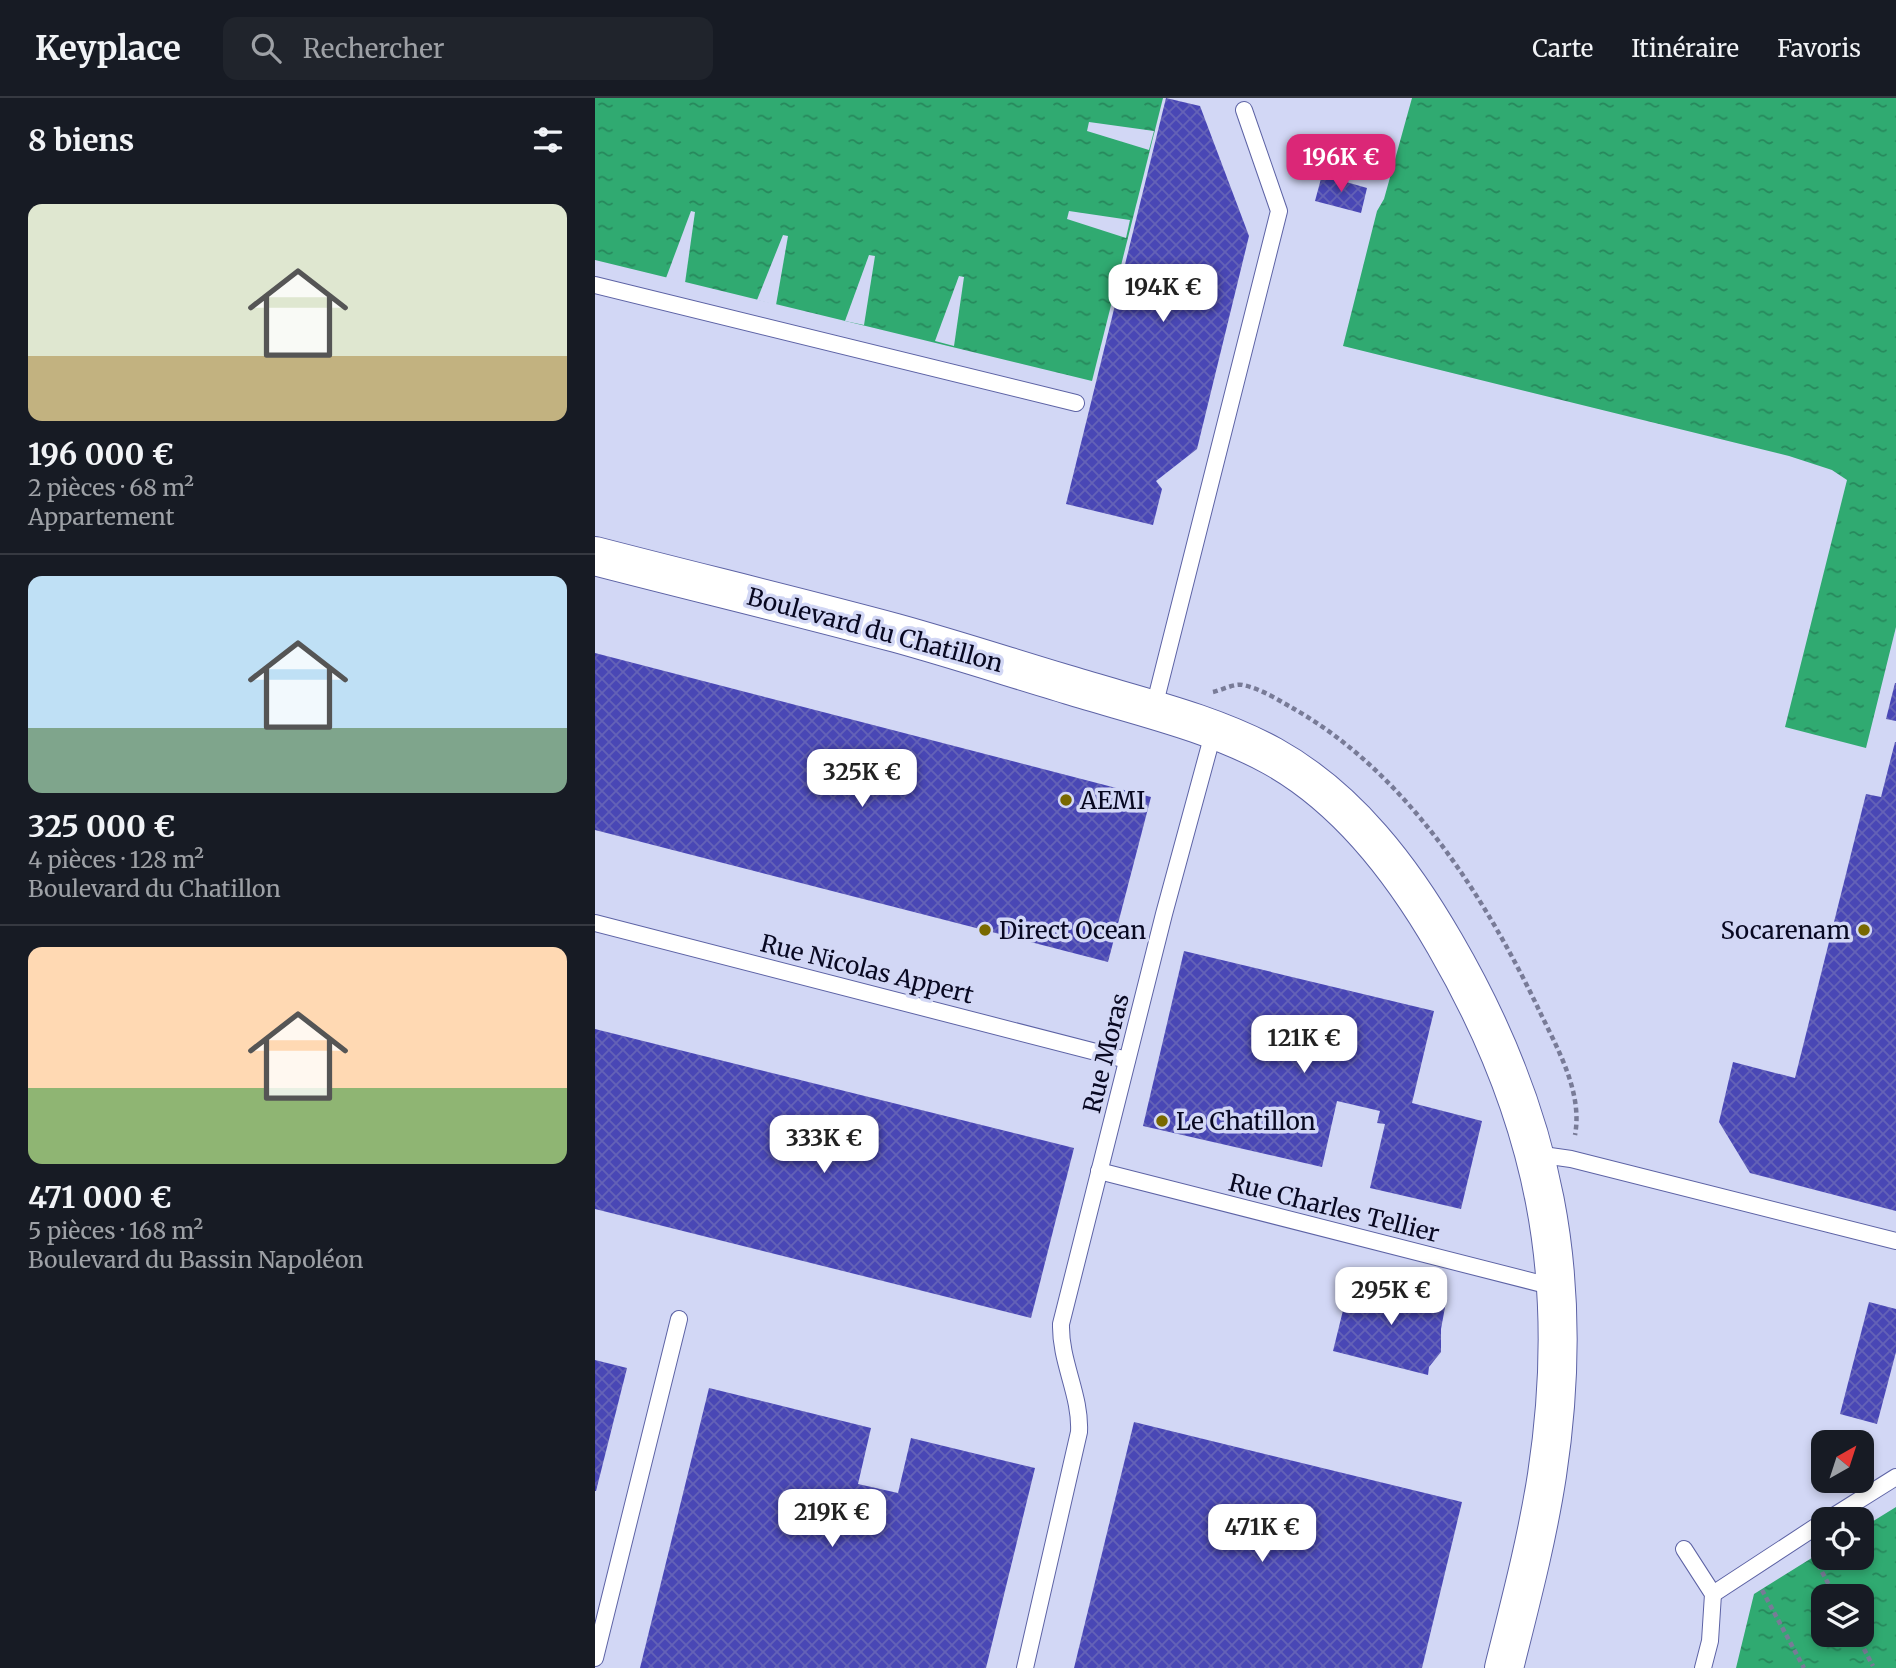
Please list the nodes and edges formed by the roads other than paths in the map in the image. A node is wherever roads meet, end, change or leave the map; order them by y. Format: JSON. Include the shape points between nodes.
{"nodes":[{"id":1,"x":1244,"y":110,"type":"dead end"},
{"id":2,"x":595,"y":285,"type":"edge"},
{"id":3,"x":1076,"y":403,"type":"dead end"},
{"id":4,"x":595,"y":556,"type":"edge"},
{"id":5,"x":1153,"y":711,"type":"junction"},
{"id":6,"x":1214,"y":730,"type":"junction"},
{"id":7,"x":595,"y":923,"type":"edge"},
{"id":8,"x":1127,"y":1060,"type":"junction"},
{"id":9,"x":1536,"y":1154,"type":"junction"},
{"id":10,"x":1100,"y":1171,"type":"junction"},
{"id":11,"x":1896,"y":1241,"type":"edge"},
{"id":12,"x":1557,"y":1288,"type":"junction"},
{"id":13,"x":678,"y":1319,"type":"dead end"},
{"id":14,"x":1896,"y":1477,"type":"edge"},
{"id":15,"x":1848,"y":1507,"type":"edge"},
{"id":16,"x":1811,"y":1530,"type":"edge"},
{"id":17,"x":1684,"y":1549,"type":"dead end"},
{"id":18,"x":1713,"y":1594,"type":"junction"},
{"id":19,"x":595,"y":1658,"type":"edge"},
{"id":20,"x":1025,"y":1668,"type":"edge"},
{"id":21,"x":1504,"y":1668,"type":"edge"},
{"id":22,"x":1703,"y":1668,"type":"edge"}],
"edges":[{"from":1,"to":5,"type":"lane","via":[[1279,211]]},
{"from":2,"to":3,"type":"lane"},
{"from":4,"to":5,"type":"main road","name":"Boulevard du Chatillon","via":[[894,632]]},
{"from":5,"to":6,"type":"main road","name":"Boulevard du Chatillon"},
{"from":6,"to":8,"type":"lane","name":"Rue Moras"},
{"from":6,"to":9,"type":"main road","name":"Boulevard du Chatillon","via":[[1271,755],[1306,779],[1357,823],[1403,878],[1457,964],[1492,1032]]},
{"from":7,"to":8,"type":"lane","name":"Rue Nicolas Appert"},
{"from":8,"to":10,"type":"lane","name":"Rue Moras"},
{"from":9,"to":11,"type":"lane"},
{"from":9,"to":12,"type":"main road","name":"Boulevard du Chatillon"},
{"from":10,"to":12,"type":"lane","name":"Rue Charles Tellier"},
{"from":10,"to":20,"type":"lane","name":"Rue Moras","via":[[1061,1324],[1079,1432]]},
{"from":12,"to":21,"type":"main road","name":"Boulevard du Chatillon","via":[[1556,1386],[1547,1475]]},
{"from":13,"to":19,"type":"lane"},
{"from":14,"to":15,"type":"lane"},
{"from":16,"to":18,"type":"lane"},
{"from":17,"to":18,"type":"lane"},
{"from":18,"to":22,"type":"lane"}]}
